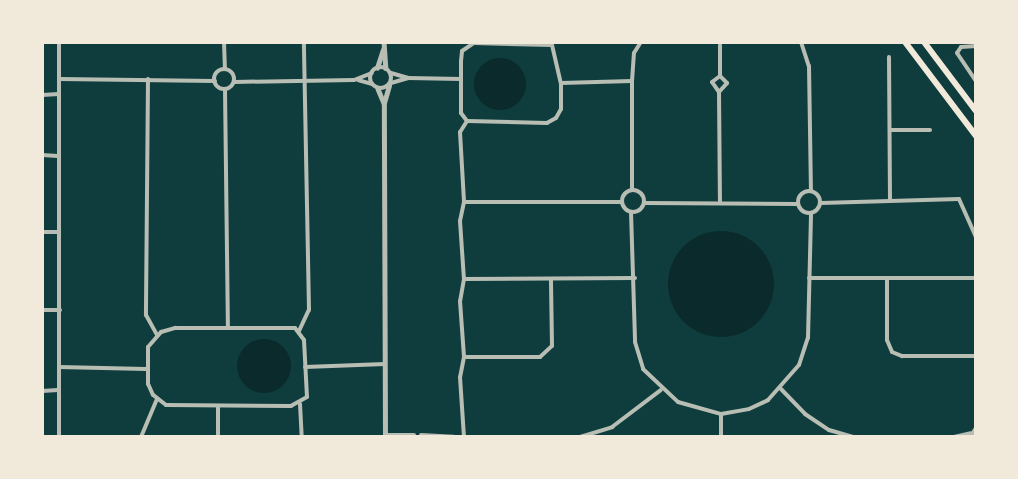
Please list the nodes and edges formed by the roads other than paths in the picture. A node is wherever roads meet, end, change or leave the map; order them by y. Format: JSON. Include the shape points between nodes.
{"nodes":[{"id":1,"x":59,"y":42,"type":"edge"},
{"id":2,"x":224,"y":42,"type":"edge"},
{"id":3,"x":304,"y":42,"type":"edge"},
{"id":4,"x":641,"y":42,"type":"edge"},
{"id":5,"x":801,"y":42,"type":"edge"},
{"id":6,"x":905,"y":42,"type":"edge"},
{"id":7,"x":924,"y":42,"type":"edge"},
{"id":8,"x":467,"y":43,"type":"edge"},
{"id":9,"x":544,"y":43,"type":"edge"},
{"id":10,"x":384,"y":44,"type":"edge"},
{"id":11,"x":720,"y":45,"type":"dead end"},
{"id":12,"x":976,"y":46,"type":"edge"},
{"id":13,"x":888,"y":57,"type":"dead end"},
{"id":14,"x":377,"y":68,"type":"junction"},
{"id":15,"x":386,"y":68,"type":"junction"},
{"id":16,"x":225,"y":69,"type":"junction"},
{"id":17,"x":372,"y":73,"type":"junction"},
{"id":18,"x":391,"y":73,"type":"junction"},
{"id":19,"x":720,"y":76,"type":"junction"},
{"id":20,"x":408,"y":78,"type":"junction"},
{"id":21,"x":59,"y":79,"type":"junction"},
{"id":22,"x":148,"y":79,"type":"junction"},
{"id":23,"x":304,"y":79,"type":"junction"},
{"id":24,"x":461,"y":79,"type":"junction"},
{"id":25,"x":354,"y":80,"type":"junction"},
{"id":26,"x":215,"y":81,"type":"junction"},
{"id":27,"x":632,"y":81,"type":"junction"},
{"id":28,"x":976,"y":81,"type":"edge"},
{"id":29,"x":234,"y":82,"type":"junction"},
{"id":30,"x":561,"y":83,"type":"junction"},
{"id":31,"x":372,"y":84,"type":"junction"},
{"id":32,"x":390,"y":84,"type":"junction"},
{"id":33,"x":225,"y":89,"type":"junction"},
{"id":34,"x":378,"y":89,"type":"junction"},
{"id":35,"x":719,"y":92,"type":"junction"},
{"id":36,"x":59,"y":94,"type":"junction"},
{"id":37,"x":42,"y":95,"type":"edge"},
{"id":38,"x":384,"y":103,"type":"junction"},
{"id":39,"x":976,"y":111,"type":"edge"},
{"id":40,"x":467,"y":121,"type":"junction"},
{"id":41,"x":890,"y":130,"type":"junction"},
{"id":42,"x":930,"y":130,"type":"dead end"},
{"id":43,"x":976,"y":136,"type":"edge"},
{"id":44,"x":42,"y":155,"type":"edge"},
{"id":45,"x":58,"y":156,"type":"junction"},
{"id":46,"x":632,"y":190,"type":"junction"},
{"id":47,"x":811,"y":191,"type":"junction"},
{"id":48,"x":720,"y":201,"type":"junction"},
{"id":49,"x":890,"y":201,"type":"junction"},
{"id":50,"x":464,"y":202,"type":"junction"},
{"id":51,"x":621,"y":202,"type":"junction"},
{"id":52,"x":644,"y":203,"type":"junction"},
{"id":53,"x":798,"y":204,"type":"junction"},
{"id":54,"x":821,"y":204,"type":"junction"},
{"id":55,"x":631,"y":212,"type":"junction"},
{"id":56,"x":811,"y":213,"type":"junction"},
{"id":57,"x":42,"y":232,"type":"edge"},
{"id":58,"x":59,"y":232,"type":"junction"},
{"id":59,"x":976,"y":237,"type":"edge"},
{"id":60,"x":635,"y":278,"type":"junction"},
{"id":61,"x":809,"y":278,"type":"junction"},
{"id":62,"x":976,"y":278,"type":"edge"},
{"id":63,"x":464,"y":279,"type":"junction"},
{"id":64,"x":551,"y":279,"type":"junction"},
{"id":65,"x":886,"y":279,"type":"junction"},
{"id":66,"x":42,"y":310,"type":"edge"},
{"id":67,"x":60,"y":310,"type":"junction"},
{"id":68,"x":228,"y":328,"type":"junction"},
{"id":69,"x":299,"y":331,"type":"junction"},
{"id":70,"x":157,"y":335,"type":"junction"},
{"id":71,"x":976,"y":356,"type":"edge"},
{"id":72,"x":464,"y":357,"type":"junction"},
{"id":73,"x":385,"y":364,"type":"junction"},
{"id":74,"x":59,"y":367,"type":"junction"},
{"id":75,"x":305,"y":367,"type":"junction"},
{"id":76,"x":146,"y":369,"type":"junction"},
{"id":77,"x":781,"y":388,"type":"junction"},
{"id":78,"x":58,"y":390,"type":"junction"},
{"id":79,"x":661,"y":390,"type":"junction"},
{"id":80,"x":42,"y":391,"type":"edge"},
{"id":81,"x":157,"y":399,"type":"junction"},
{"id":82,"x":300,"y":404,"type":"junction"},
{"id":83,"x":218,"y":406,"type":"junction"},
{"id":84,"x":721,"y":414,"type":"junction"},
{"id":85,"x":976,"y":428,"type":"edge"},
{"id":86,"x":414,"y":435,"type":"dead end"},
{"id":87,"x":421,"y":435,"type":"dead end"},
{"id":88,"x":970,"y":435,"type":"edge"},
{"id":89,"x":385,"y":436,"type":"edge"},
{"id":90,"x":59,"y":437,"type":"edge"},
{"id":91,"x":141,"y":437,"type":"edge"},
{"id":92,"x":218,"y":437,"type":"edge"},
{"id":93,"x":302,"y":437,"type":"edge"},
{"id":94,"x":454,"y":437,"type":"edge"},
{"id":95,"x":464,"y":437,"type":"edge"},
{"id":96,"x":580,"y":437,"type":"edge"},
{"id":97,"x":721,"y":437,"type":"edge"},
{"id":98,"x":854,"y":437,"type":"edge"},
{"id":99,"x":954,"y":437,"type":"edge"}],
"edges":[{"from":1,"to":21,"type":"street"},
{"from":2,"to":16,"type":"street"},
{"from":3,"to":23,"type":"street"},
{"from":4,"to":27,"type":"street","via":[[634,53]]},
{"from":5,"to":47,"type":"street","via":[[809,66]]},
{"from":6,"to":43,"type":"main road"},
{"from":7,"to":39,"type":"main road"},
{"from":8,"to":9,"type":"street"},
{"from":8,"to":24,"type":"street","via":[[462,51]]},
{"from":9,"to":30,"type":"street","via":[[556,50]]},
{"from":10,"to":14,"type":"street"},
{"from":10,"to":15,"type":"street"},
{"from":11,"to":19,"type":"street"},
{"from":12,"to":28,"type":"street","via":[[961,47],[957,53]]},
{"from":13,"to":41,"type":"street"},
{"from":14,"to":15,"type":"street"},
{"from":14,"to":17,"type":"street"},
{"from":15,"to":18,"type":"street"},
{"from":16,"to":26,"type":"street","via":[[218,71]]},
{"from":16,"to":29,"type":"street","via":[[232,72]]},
{"from":17,"to":25,"type":"street"},
{"from":17,"to":31,"type":"street"},
{"from":18,"to":20,"type":"street"},
{"from":18,"to":32,"type":"street"},
{"from":19,"to":35,"type":"street","via":[[727,83]]},
{"from":19,"to":35,"type":"street","via":[[712,82]]},
{"from":20,"to":24,"type":"street"},
{"from":20,"to":32,"type":"street"},
{"from":21,"to":22,"type":"street"},
{"from":21,"to":36,"type":"street"},
{"from":22,"to":26,"type":"street"},
{"from":22,"to":70,"type":"street","via":[[146,315]]},
{"from":23,"to":25,"type":"street"},
{"from":23,"to":29,"type":"street"},
{"from":23,"to":69,"type":"street","via":[[309,310]]},
{"from":24,"to":40,"type":"street","via":[[461,113]]},
{"from":25,"to":31,"type":"street"},
{"from":26,"to":33,"type":"street"},
{"from":27,"to":30,"type":"street"},
{"from":27,"to":46,"type":"street"},
{"from":29,"to":33,"type":"street"},
{"from":30,"to":40,"type":"street","via":[[561,109],[547,123]]},
{"from":31,"to":34,"type":"street"},
{"from":32,"to":34,"type":"street"},
{"from":32,"to":38,"type":"street"},
{"from":33,"to":68,"type":"street"},
{"from":34,"to":38,"type":"street"},
{"from":35,"to":48,"type":"street"},
{"from":36,"to":37,"type":"street"},
{"from":36,"to":45,"type":"street"},
{"from":38,"to":73,"type":"street"},
{"from":40,"to":50,"type":"street","via":[[460,132]]},
{"from":41,"to":42,"type":"street"},
{"from":41,"to":49,"type":"street"},
{"from":44,"to":45,"type":"street"},
{"from":45,"to":58,"type":"street"},
{"from":46,"to":51,"type":"street","via":[[623,195]]},
{"from":46,"to":52,"type":"street","via":[[639,192]]},
{"from":47,"to":53,"type":"street","via":[[801,194]]},
{"from":47,"to":54,"type":"street","via":[[817,193]]},
{"from":48,"to":52,"type":"street"},
{"from":48,"to":53,"type":"street"},
{"from":49,"to":54,"type":"street"},
{"from":49,"to":59,"type":"street","via":[[959,199]]},
{"from":50,"to":51,"type":"street"},
{"from":50,"to":63,"type":"street","via":[[460,221]]},
{"from":51,"to":55,"type":"street"},
{"from":52,"to":55,"type":"street"},
{"from":53,"to":56,"type":"street","via":[[802,211]]},
{"from":54,"to":56,"type":"street"},
{"from":55,"to":60,"type":"street"},
{"from":56,"to":61,"type":"street"},
{"from":57,"to":58,"type":"street"},
{"from":58,"to":67,"type":"street"},
{"from":60,"to":64,"type":"street"},
{"from":60,"to":79,"type":"street","via":[[635,342],[643,369]]},
{"from":61,"to":65,"type":"street"},
{"from":61,"to":77,"type":"street","via":[[807,345],[799,365]]},
{"from":62,"to":65,"type":"street"},
{"from":63,"to":64,"type":"street"},
{"from":63,"to":72,"type":"street","via":[[460,301]]},
{"from":64,"to":72,"type":"street","via":[[552,346],[548,353],[540,357]]},
{"from":65,"to":71,"type":"street","via":[[887,340],[892,352],[902,356]]},
{"from":66,"to":67,"type":"street"},
{"from":67,"to":74,"type":"street"},
{"from":68,"to":69,"type":"street"},
{"from":68,"to":70,"type":"street","via":[[175,328]]},
{"from":69,"to":75,"type":"street","via":[[304,340]]},
{"from":70,"to":76,"type":"street","via":[[148,347]]},
{"from":72,"to":95,"type":"street","via":[[460,377]]},
{"from":73,"to":75,"type":"street"},
{"from":73,"to":89,"type":"street"},
{"from":74,"to":76,"type":"street"},
{"from":74,"to":78,"type":"street"},
{"from":75,"to":82,"type":"street","via":[[308,392]]},
{"from":76,"to":81,"type":"street","via":[[148,384]]},
{"from":77,"to":84,"type":"street","via":[[757,406]]},
{"from":77,"to":98,"type":"street","via":[[805,414],[830,430]]},
{"from":78,"to":80,"type":"street"},
{"from":78,"to":90,"type":"street"},
{"from":79,"to":84,"type":"street","via":[[686,406]]},
{"from":79,"to":96,"type":"street","via":[[612,427]]},
{"from":81,"to":83,"type":"street","via":[[174,407]]},
{"from":81,"to":91,"type":"street"},
{"from":82,"to":83,"type":"street"},
{"from":82,"to":93,"type":"street"},
{"from":83,"to":92,"type":"street"},
{"from":84,"to":97,"type":"street"},
{"from":85,"to":88,"type":"street"},
{"from":86,"to":89,"type":"street"},
{"from":87,"to":94,"type":"street"},
{"from":88,"to":99,"type":"street"}]}
